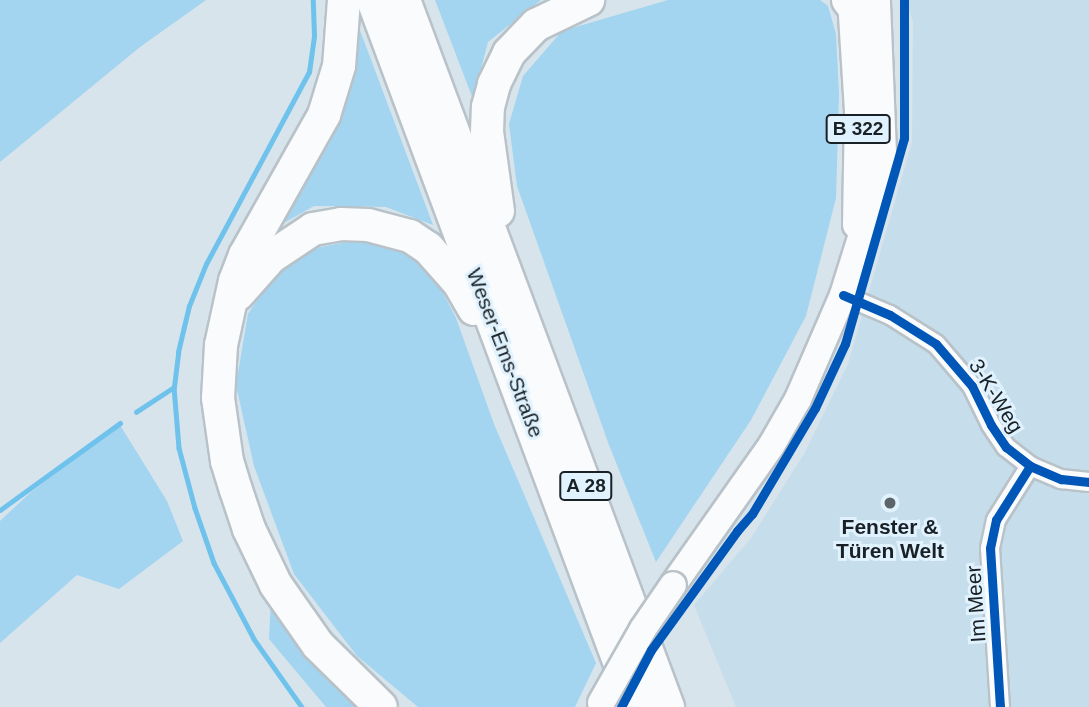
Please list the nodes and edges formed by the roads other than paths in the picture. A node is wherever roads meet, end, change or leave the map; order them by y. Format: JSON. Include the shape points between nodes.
{"nodes":[{"id":1,"x":344,"y":0,"type":"edge"},
{"id":2,"x":373,"y":0,"type":"edge"},
{"id":3,"x":404,"y":0,"type":"edge"},
{"id":4,"x":588,"y":0,"type":"edge"},
{"id":5,"x":891,"y":0,"type":"edge"},
{"id":6,"x":862,"y":6,"type":"edge"},
{"id":7,"x":505,"y":268,"type":"junction"},
{"id":8,"x":843,"y":295,"type":"junction"},
{"id":9,"x":233,"y":300,"type":"junction"},
{"id":10,"x":511,"y":369,"type":"junction"},
{"id":11,"x":1030,"y":466,"type":"junction"},
{"id":12,"x":1089,"y":482,"type":"edge"},
{"id":13,"x":599,"y":706,"type":"edge"},
{"id":14,"x":381,"y":707,"type":"edge"},
{"id":15,"x":636,"y":707,"type":"edge"},
{"id":16,"x":668,"y":707,"type":"edge"},
{"id":17,"x":1000,"y":707,"type":"edge"}],
"edges":[{"from":1,"to":9,"type":"highway","via":[[339,66],[324,115],[245,255]]},
{"from":2,"to":10,"type":"highway","name":"Weser-Ems-Straße","number":"A 28"},
{"from":3,"to":7,"type":"highway","name":"Weser-Ems-Straße","number":"A 28"},
{"from":4,"to":7,"type":"highway","via":[[536,25],[509,53],[494,84],[487,132]]},
{"from":5,"to":6,"type":"main road"},
{"from":6,"to":8,"type":"main road","number":"B 322","via":[[856,253]]},
{"from":7,"to":16,"type":"highway","name":"Weser-Ems-Straße","number":"A 28"},
{"from":8,"to":11,"type":"street","name":"3-K-Weg","via":[[936,344],[972,386],[1006,447]]},
{"from":8,"to":13,"type":"main road","number":"B 322","bridge":true,"via":[[821,351],[778,435],[643,629]]},
{"from":9,"to":10,"type":"highway","via":[[271,257],[313,229],[341,224],[390,229],[428,248],[447,267]]},
{"from":9,"to":14,"type":"highway","via":[[221,345],[218,398],[227,461],[249,529],[276,585],[318,645]]},
{"from":10,"to":15,"type":"highway","name":"Weser-Ems-Straße","number":"A 28"},
{"from":11,"to":12,"type":"street","name":"3-K-Weg","via":[[1060,479]]},
{"from":11,"to":17,"type":"street","name":"Im Meer","via":[[996,520],[990,548]]}]}
